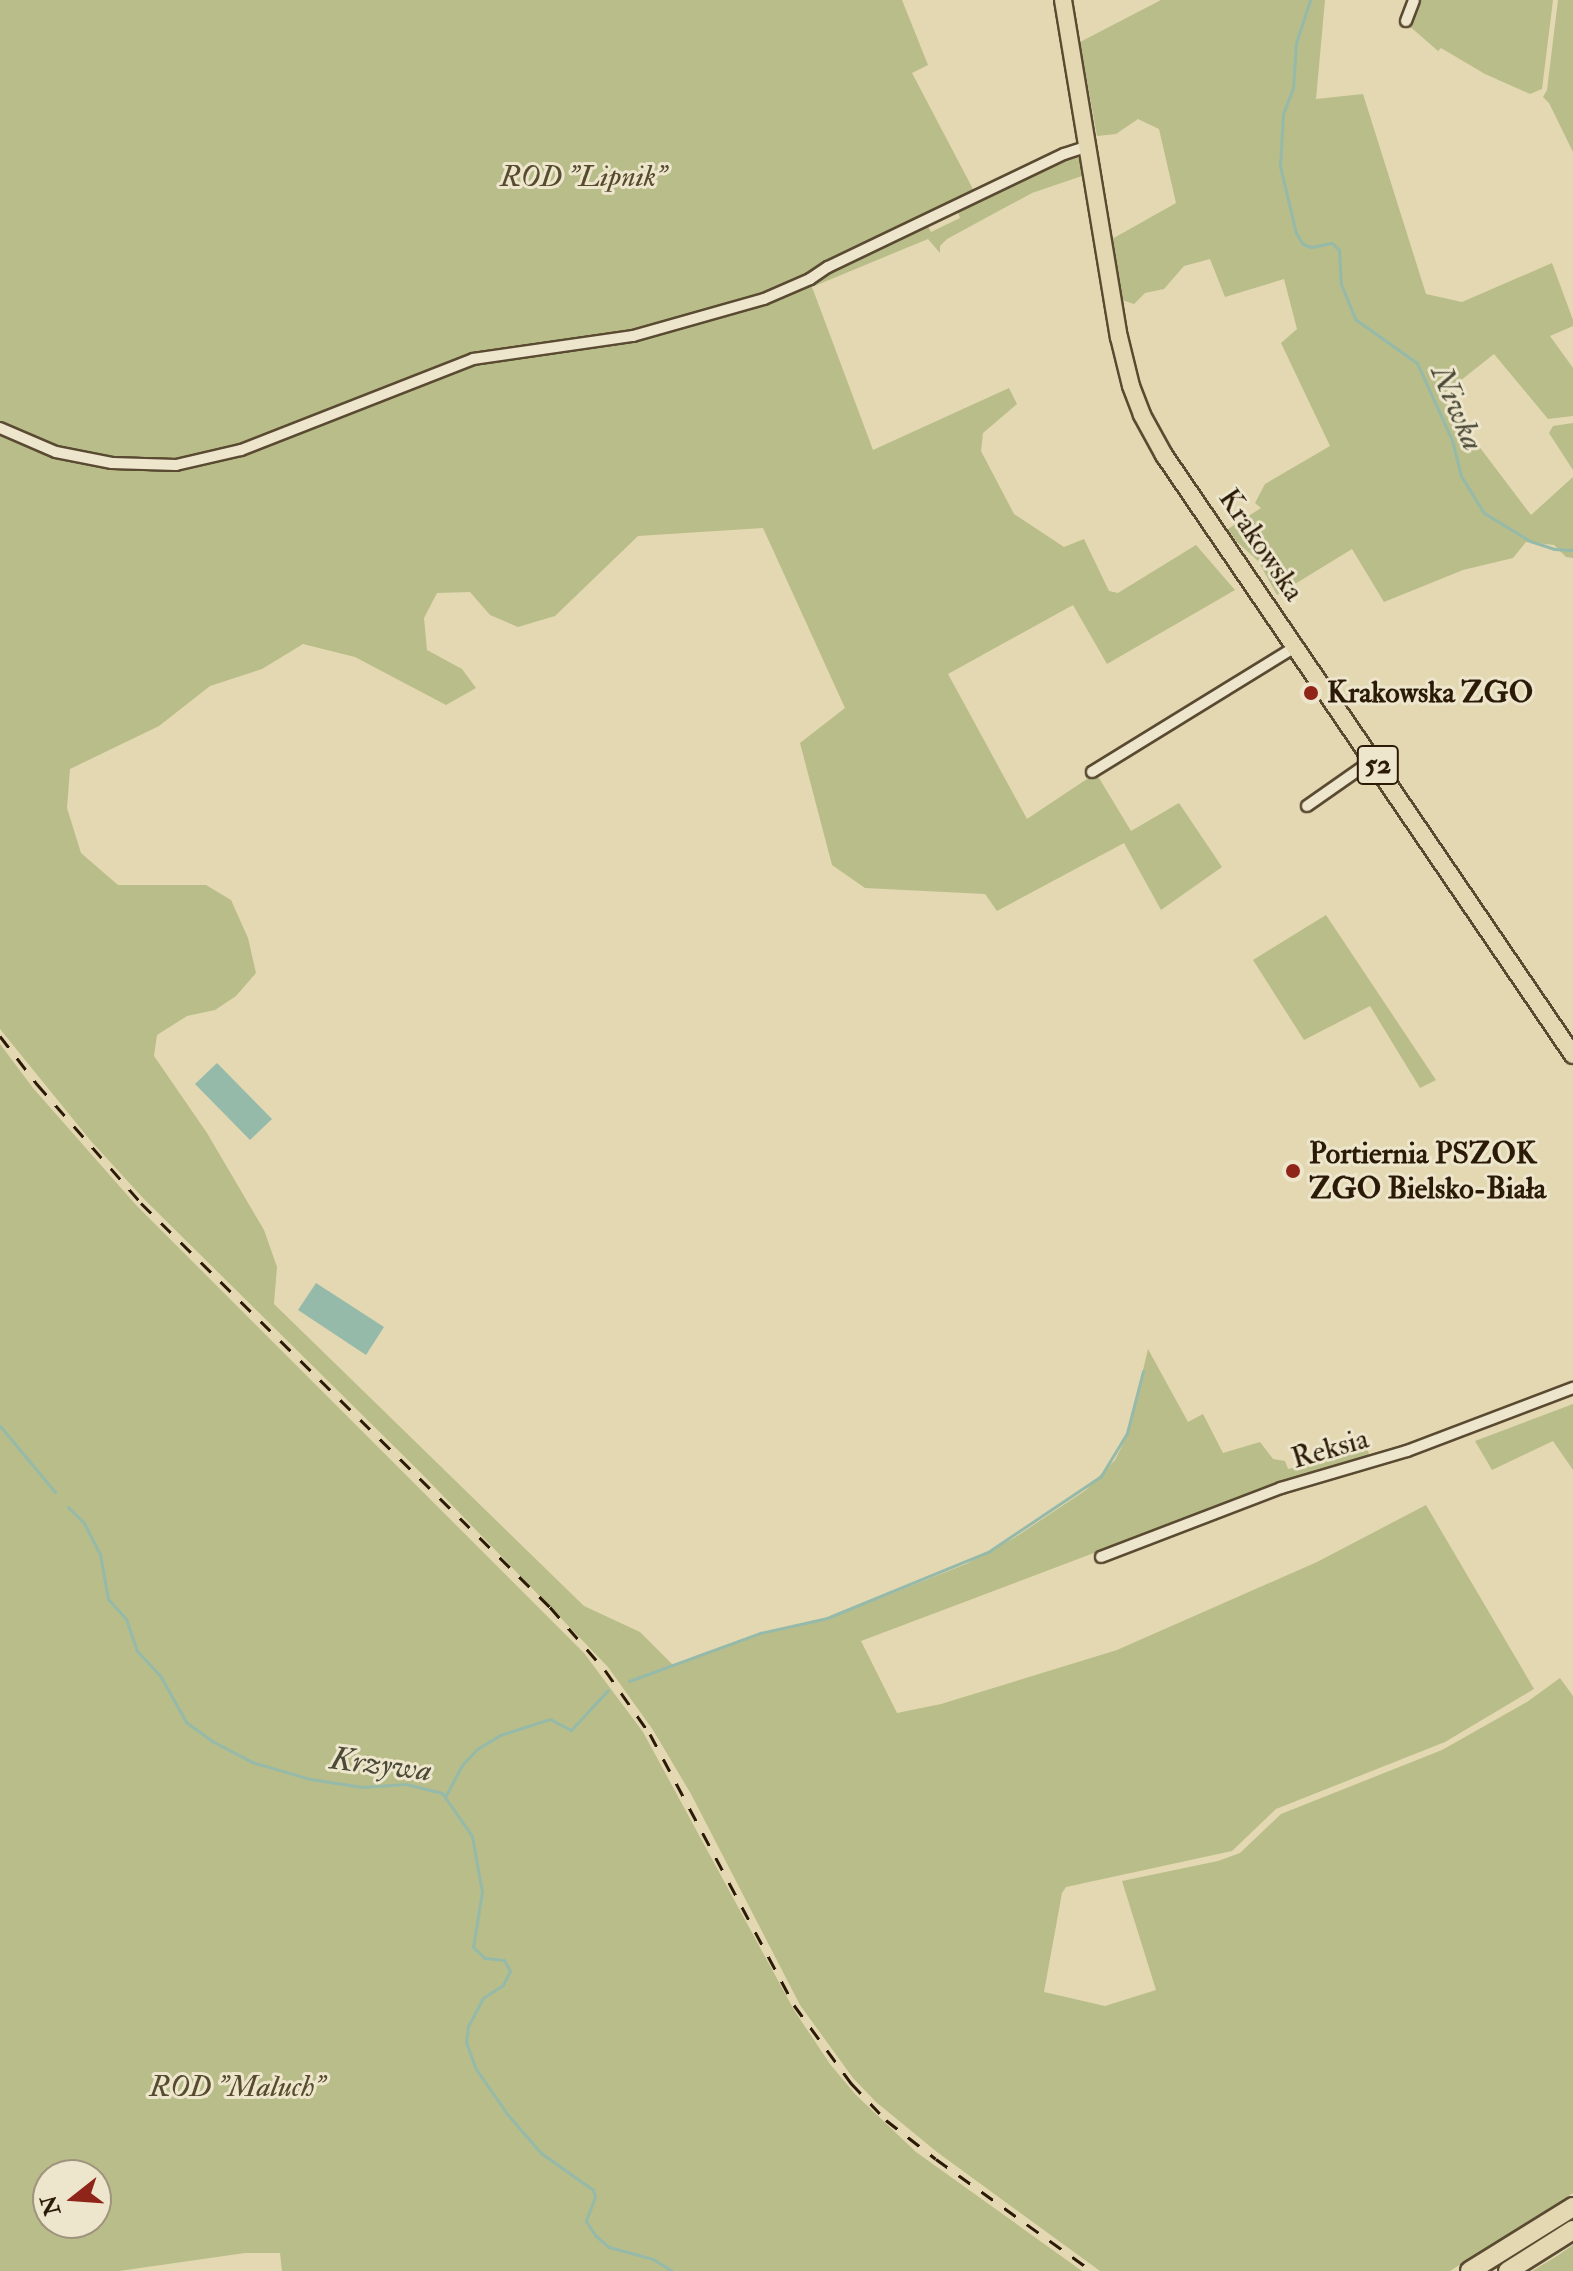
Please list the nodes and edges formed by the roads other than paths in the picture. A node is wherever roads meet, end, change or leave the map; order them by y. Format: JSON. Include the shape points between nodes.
{"nodes":[{"id":1,"x":1063,"y":0,"type":"edge"},
{"id":2,"x":1414,"y":0,"type":"edge"},
{"id":3,"x":1406,"y":21,"type":"dead end"},
{"id":4,"x":1088,"y":146,"type":"junction"},
{"id":5,"x":0,"y":428,"type":"edge"},
{"id":6,"x":1297,"y":646,"type":"junction"},
{"id":7,"x":1374,"y":759,"type":"junction"},
{"id":8,"x":1092,"y":772,"type":"dead end"},
{"id":9,"x":1307,"y":806,"type":"dead end"},
{"id":10,"x":1573,"y":1055,"type":"edge"},
{"id":11,"x":1573,"y":1388,"type":"edge"},
{"id":12,"x":1101,"y":1557,"type":"dead end"},
{"id":13,"x":1573,"y":2207,"type":"edge"},
{"id":14,"x":1570,"y":2233,"type":"edge"},
{"id":15,"x":1470,"y":2271,"type":"edge"},
{"id":16,"x":1508,"y":2271,"type":"edge"}],
"edges":[{"from":1,"to":4,"type":"main road","name":"Krakowska","number":"52"},
{"from":2,"to":3,"type":"street"},
{"from":4,"to":5,"type":"street","via":[[764,299],[633,336],[473,359],[241,450],[176,465],[112,463],[56,452]]},
{"from":4,"to":6,"type":"main road","name":"Krakowska","number":"52","via":[[1123,355],[1142,415],[1164,455]]},
{"from":6,"to":7,"type":"main road","name":"Krakowska","number":"52"},
{"from":6,"to":8,"type":"street"},
{"from":7,"to":9,"type":"street"},
{"from":7,"to":10,"type":"main road","name":"Krakowska","number":"52"},
{"from":11,"to":12,"type":"street","name":"Reksia","via":[[1407,1451],[1281,1488]]},
{"from":13,"to":15,"type":"highway"},
{"from":14,"to":16,"type":"highway"}]}
